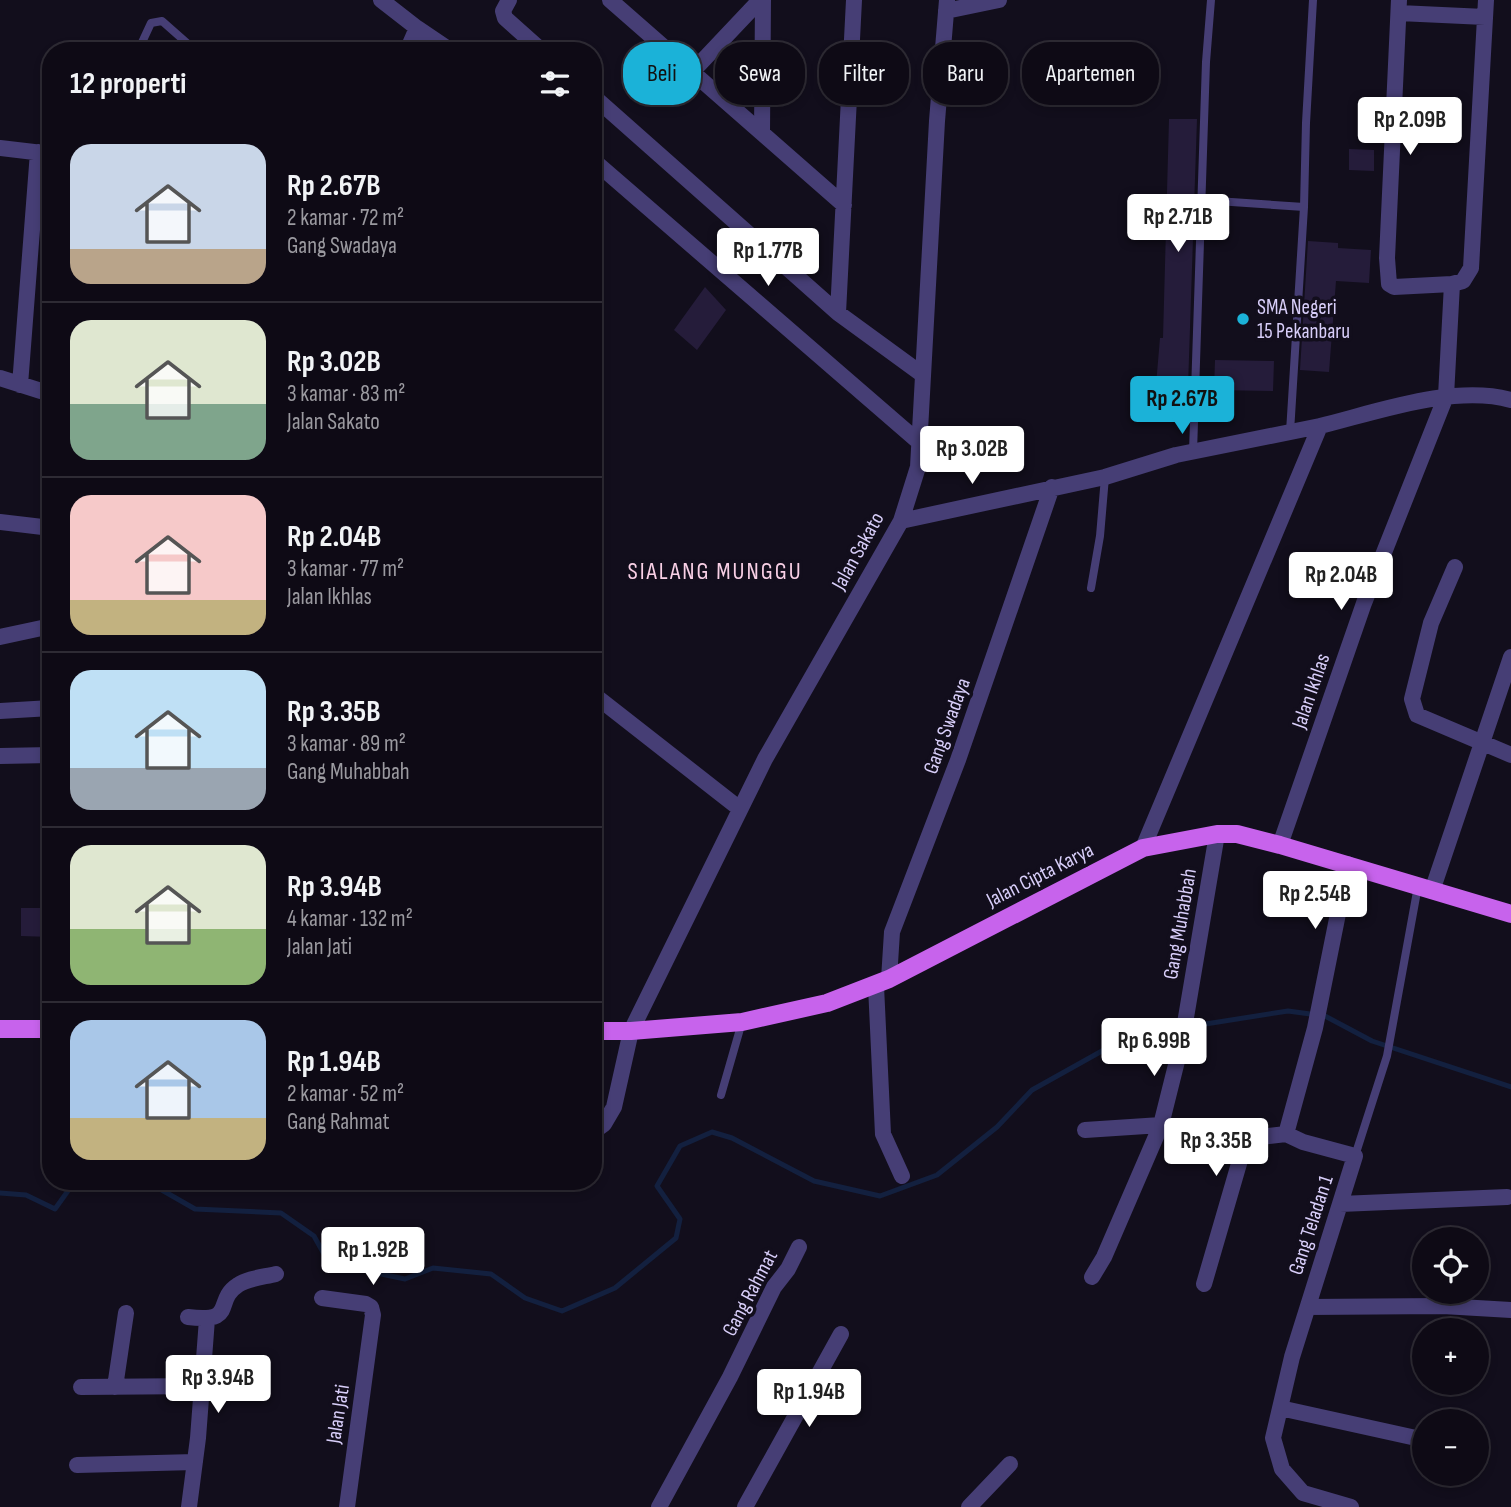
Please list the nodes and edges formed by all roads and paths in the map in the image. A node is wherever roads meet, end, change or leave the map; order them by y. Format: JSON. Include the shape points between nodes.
{"nodes":[{"id":1,"x":380,"y":0,"type":"edge"},
{"id":2,"x":509,"y":0,"type":"edge"},
{"id":3,"x":610,"y":0,"type":"edge"},
{"id":4,"x":762,"y":0,"type":"edge"},
{"id":5,"x":854,"y":0,"type":"edge"},
{"id":6,"x":999,"y":0,"type":"edge"},
{"id":7,"x":1211,"y":0,"type":"edge"},
{"id":8,"x":1313,"y":0,"type":"edge"},
{"id":9,"x":1486,"y":0,"type":"edge"},
{"id":10,"x":946,"y":5,"type":"edge"},
{"id":11,"x":630,"y":6,"type":"edge"},
{"id":12,"x":1399,"y":7,"type":"edge"},
{"id":13,"x":1485,"y":17,"type":"junction"},
{"id":14,"x":417,"y":28,"type":"junction"},
{"id":15,"x":142,"y":42,"type":"edge"},
{"id":16,"x":186,"y":42,"type":"edge"},
{"id":17,"x":411,"y":42,"type":"edge"},
{"id":18,"x":438,"y":42,"type":"edge"},
{"id":19,"x":532,"y":42,"type":"edge"},
{"id":20,"x":664,"y":42,"type":"edge"},
{"id":21,"x":701,"y":63,"type":"edge"},
{"id":22,"x":701,"y":80,"type":"edge"},
{"id":23,"x":602,"y":104,"type":"edge"},
{"id":24,"x":762,"y":133,"type":"junction"},
{"id":25,"x":0,"y":148,"type":"edge"},
{"id":26,"x":42,"y":153,"type":"edge"},
{"id":27,"x":602,"y":168,"type":"edge"},
{"id":28,"x":42,"y":181,"type":"edge"},
{"id":29,"x":1202,"y":200,"type":"junction"},
{"id":30,"x":844,"y":205,"type":"junction"},
{"id":31,"x":1304,"y":207,"type":"junction"},
{"id":32,"x":1452,"y":284,"type":"junction"},
{"id":33,"x":838,"y":313,"type":"junction"},
{"id":34,"x":923,"y":375,"type":"junction"},
{"id":35,"x":0,"y":378,"type":"edge"},
{"id":36,"x":20,"y":385,"type":"junction"},
{"id":37,"x":42,"y":391,"type":"edge"},
{"id":38,"x":1446,"y":396,"type":"junction"},
{"id":39,"x":1511,"y":400,"type":"edge"},
{"id":40,"x":1320,"y":426,"type":"junction"},
{"id":41,"x":1290,"y":432,"type":"junction"},
{"id":42,"x":920,"y":443,"type":"junction"},
{"id":43,"x":1194,"y":452,"type":"junction"},
{"id":44,"x":1105,"y":477,"type":"junction"},
{"id":45,"x":1052,"y":487,"type":"junction"},
{"id":46,"x":901,"y":521,"type":"junction"},
{"id":47,"x":0,"y":522,"type":"edge"},
{"id":48,"x":42,"y":527,"type":"edge"},
{"id":49,"x":1455,"y":567,"type":"dead end"},
{"id":50,"x":1091,"y":589,"type":"dead end"},
{"id":51,"x":42,"y":628,"type":"edge"},
{"id":52,"x":0,"y":637,"type":"edge"},
{"id":53,"x":1511,"y":657,"type":"edge"},
{"id":54,"x":602,"y":701,"type":"edge"},
{"id":55,"x":42,"y":709,"type":"edge"},
{"id":56,"x":0,"y":711,"type":"edge"},
{"id":57,"x":1482,"y":743,"type":"junction"},
{"id":58,"x":42,"y":755,"type":"edge"},
{"id":59,"x":1511,"y":755,"type":"edge"},
{"id":60,"x":0,"y":756,"type":"edge"},
{"id":61,"x":740,"y":809,"type":"junction"},
{"id":62,"x":1217,"y":834,"type":"junction"},
{"id":63,"x":1280,"y":845,"type":"junction"},
{"id":64,"x":1143,"y":848,"type":"junction"},
{"id":65,"x":1348,"y":864,"type":"junction"},
{"id":66,"x":1425,"y":889,"type":"junction"},
{"id":67,"x":1510,"y":910,"type":"edge"},
{"id":68,"x":882,"y":982,"type":"junction"},
{"id":69,"x":742,"y":1022,"type":"junction"},
{"id":70,"x":0,"y":1029,"type":"edge"},
{"id":71,"x":42,"y":1029,"type":"edge"},
{"id":72,"x":602,"y":1031,"type":"edge"},
{"id":73,"x":631,"y":1031,"type":"junction"},
{"id":74,"x":721,"y":1095,"type":"dead end"},
{"id":75,"x":602,"y":1125,"type":"edge"},
{"id":76,"x":1161,"y":1125,"type":"junction"},
{"id":77,"x":1085,"y":1130,"type":"dead end"},
{"id":78,"x":1286,"y":1134,"type":"junction"},
{"id":79,"x":1245,"y":1143,"type":"junction"},
{"id":80,"x":1355,"y":1156,"type":"junction"},
{"id":81,"x":902,"y":1176,"type":"dead end"},
{"id":82,"x":1507,"y":1197,"type":"dead end"},
{"id":83,"x":1340,"y":1205,"type":"junction"},
{"id":84,"x":799,"y":1247,"type":"dead end"},
{"id":85,"x":276,"y":1274,"type":"dead end"},
{"id":86,"x":1092,"y":1277,"type":"dead end"},
{"id":87,"x":1204,"y":1284,"type":"dead end"},
{"id":88,"x":323,"y":1298,"type":"dead end"},
{"id":89,"x":1308,"y":1307,"type":"junction"},
{"id":90,"x":1511,"y":1310,"type":"edge"},
{"id":91,"x":126,"y":1313,"type":"dead end"},
{"id":92,"x":188,"y":1317,"type":"dead end"},
{"id":93,"x":207,"y":1320,"type":"junction"},
{"id":94,"x":841,"y":1334,"type":"dead end"},
{"id":95,"x":202,"y":1386,"type":"junction"},
{"id":96,"x":81,"y":1387,"type":"dead end"},
{"id":97,"x":115,"y":1387,"type":"junction"},
{"id":98,"x":1280,"y":1408,"type":"junction"},
{"id":99,"x":1412,"y":1437,"type":"edge"},
{"id":100,"x":195,"y":1462,"type":"junction"},
{"id":101,"x":1010,"y":1464,"type":"dead end"},
{"id":102,"x":77,"y":1465,"type":"dead end"},
{"id":103,"x":1300,"y":1500,"type":"edge"},
{"id":104,"x":189,"y":1507,"type":"edge"},
{"id":105,"x":347,"y":1507,"type":"edge"},
{"id":106,"x":659,"y":1507,"type":"edge"},
{"id":107,"x":745,"y":1507,"type":"edge"},
{"id":108,"x":969,"y":1507,"type":"edge"},
{"id":109,"x":1351,"y":1507,"type":"edge"}],
"edges":[{"from":1,"to":14,"type":"street"},
{"from":2,"to":19,"type":"street","via":[[505,18]]},
{"from":3,"to":11,"type":"street"},
{"from":4,"to":21,"type":"street"},
{"from":4,"to":24,"type":"street"},
{"from":5,"to":30,"type":"street"},
{"from":6,"to":10,"type":"street"},
{"from":7,"to":29,"type":"lane"},
{"from":8,"to":31,"type":"lane"},
{"from":9,"to":13,"type":"street"},
{"from":10,"to":34,"type":"street","name":"Jalan Sakato"},
{"from":11,"to":20,"type":"street"},
{"from":12,"to":13,"type":"street"},
{"from":12,"to":32,"type":"street","via":[[1389,284]]},
{"from":13,"to":32,"type":"street","via":[[1471,268],[1463,281]]},
{"from":14,"to":17,"type":"street"},
{"from":14,"to":18,"type":"street"},
{"from":15,"to":16,"type":"lane","via":[[151,23],[162,21]]},
{"from":22,"to":24,"type":"street"},
{"from":23,"to":33,"type":"street"},
{"from":24,"to":30,"type":"street"},
{"from":25,"to":26,"type":"street"},
{"from":27,"to":42,"type":"street"},
{"from":28,"to":36,"type":"street"},
{"from":29,"to":31,"type":"lane"},
{"from":29,"to":43,"type":"lane"},
{"from":30,"to":33,"type":"street"},
{"from":31,"to":41,"type":"lane"},
{"from":32,"to":38,"type":"street","name":"Jalan Ikhlas"},
{"from":33,"to":34,"type":"street"},
{"from":34,"to":42,"type":"street","name":"Jalan Sakato"},
{"from":35,"to":36,"type":"street"},
{"from":36,"to":37,"type":"street"},
{"from":38,"to":39,"type":"street"},
{"from":38,"to":40,"type":"street"},
{"from":38,"to":63,"type":"street","name":"Jalan Ikhlas","via":[[1364,603]]},
{"from":40,"to":41,"type":"street"},
{"from":40,"to":64,"type":"street"},
{"from":41,"to":43,"type":"street"},
{"from":42,"to":46,"type":"street","name":"Jalan Sakato","via":[[918,467]]},
{"from":43,"to":44,"type":"street"},
{"from":44,"to":45,"type":"street"},
{"from":44,"to":50,"type":"lane"},
{"from":45,"to":46,"type":"street"},
{"from":45,"to":68,"type":"street","name":"Gang Swadaya","via":[[958,760],[892,932]]},
{"from":46,"to":61,"type":"street","name":"Jalan Sakato"},
{"from":47,"to":48,"type":"street"},
{"from":49,"to":57,"type":"street","via":[[1432,623],[1412,699],[1417,716]]},
{"from":51,"to":52,"type":"street"},
{"from":53,"to":57,"type":"street"},
{"from":54,"to":61,"type":"street"},
{"from":55,"to":56,"type":"street"},
{"from":57,"to":59,"type":"street"},
{"from":57,"to":66,"type":"street"},
{"from":58,"to":60,"type":"street"},
{"from":61,"to":73,"type":"street","name":"Jalan Sakato"},
{"from":62,"to":63,"type":"main road","name":"Jalan Cipta Karya"},
{"from":62,"to":64,"type":"main road","name":"Jalan Cipta Karya"},
{"from":62,"to":76,"type":"street","name":"Gang Muhabbah","via":[[1182,1041]]},
{"from":63,"to":65,"type":"main road","name":"Jalan Cipta Karya"},
{"from":64,"to":68,"type":"main road","name":"Jalan Cipta Karya"},
{"from":65,"to":66,"type":"main road","name":"Jalan Cipta Karya"},
{"from":65,"to":78,"type":"street","via":[[1315,1028]]},
{"from":66,"to":67,"type":"main road","name":"Jalan Cipta Karya"},
{"from":66,"to":80,"type":"lane","name":"Gang Teladan 1","via":[[1387,1056]]},
{"from":68,"to":69,"type":"main road","name":"Jalan Cipta Karya","via":[[827,1003]]},
{"from":68,"to":81,"type":"street","name":"Gang Swadaya","via":[[883,1134]]},
{"from":69,"to":73,"type":"main road","name":"Jalan Cipta Karya"},
{"from":69,"to":74,"type":"lane"},
{"from":70,"to":71,"type":"main road"},
{"from":72,"to":73,"type":"main road","name":"Jalan Cipta Karya"},
{"from":73,"to":75,"type":"street","name":"Jalan Sakato","via":[[614,1107]]},
{"from":76,"to":77,"type":"street"},
{"from":76,"to":79,"type":"street"},
{"from":76,"to":86,"type":"street"},
{"from":78,"to":79,"type":"street"},
{"from":78,"to":80,"type":"street"},
{"from":79,"to":87,"type":"street"},
{"from":80,"to":83,"type":"street","name":"Gang Teladan 1"},
{"from":82,"to":83,"type":"street"},
{"from":83,"to":89,"type":"street","name":"Gang Teladan 1"},
{"from":84,"to":106,"type":"street","name":"Gang Rahmat"},
{"from":85,"to":93,"type":"street","via":[[235,1286],[224,1309]]},
{"from":88,"to":105,"type":"street","name":"Jalan Jati","via":[[366,1304],[373,1315]]},
{"from":89,"to":90,"type":"street"},
{"from":89,"to":98,"type":"street","name":"Gang Teladan 1"},
{"from":91,"to":97,"type":"street"},
{"from":92,"to":93,"type":"street"},
{"from":93,"to":95,"type":"street"},
{"from":94,"to":107,"type":"street"},
{"from":95,"to":97,"type":"street"},
{"from":95,"to":100,"type":"street"},
{"from":96,"to":97,"type":"street"},
{"from":98,"to":99,"type":"street"},
{"from":98,"to":103,"type":"street","name":"Gang Teladan 1","via":[[1273,1438],[1282,1469]]},
{"from":100,"to":102,"type":"street"},
{"from":100,"to":104,"type":"street"},
{"from":101,"to":108,"type":"street"},
{"from":103,"to":109,"type":"street"}]}
